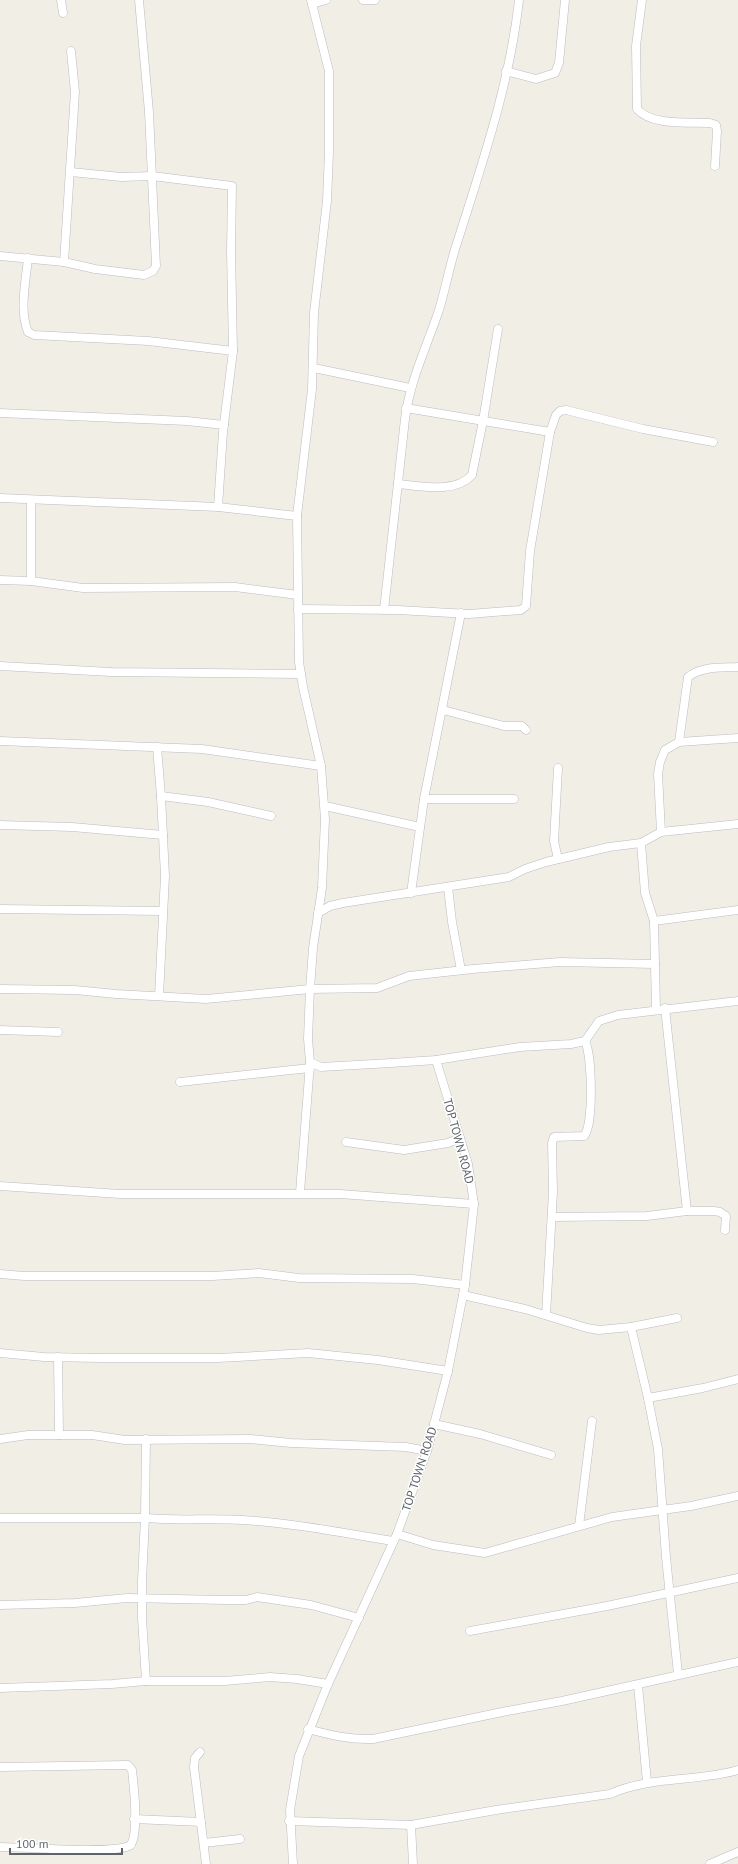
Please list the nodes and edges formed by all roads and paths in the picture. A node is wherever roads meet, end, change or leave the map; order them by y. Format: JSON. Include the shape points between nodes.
{"nodes":[{"id":1,"x":61,"y":0,"type":"edge"},
{"id":2,"x":139,"y":0,"type":"edge"},
{"id":3,"x":326,"y":0,"type":"edge"},
{"id":4,"x":362,"y":0,"type":"edge"},
{"id":5,"x":375,"y":0,"type":"edge"},
{"id":6,"x":519,"y":0,"type":"edge"},
{"id":7,"x":565,"y":0,"type":"edge"},
{"id":8,"x":642,"y":0,"type":"edge"},
{"id":9,"x":311,"y":2,"type":"edge"},
{"id":10,"x":63,"y":13,"type":"dead end"},
{"id":11,"x":71,"y":51,"type":"dead end"},
{"id":12,"x":506,"y":71,"type":"junction"},
{"id":13,"x":715,"y":166,"type":"dead end"},
{"id":14,"x":71,"y":172,"type":"junction"},
{"id":15,"x":152,"y":176,"type":"junction"},
{"id":16,"x":0,"y":256,"type":"edge"},
{"id":17,"x":28,"y":258,"type":"junction"},
{"id":18,"x":64,"y":262,"type":"junction"},
{"id":19,"x":498,"y":329,"type":"dead end"},
{"id":20,"x":233,"y":351,"type":"junction"},
{"id":21,"x":314,"y":368,"type":"junction"},
{"id":22,"x":410,"y":388,"type":"junction"},
{"id":23,"x":406,"y":408,"type":"junction"},
{"id":24,"x":0,"y":413,"type":"edge"},
{"id":25,"x":483,"y":420,"type":"junction"},
{"id":26,"x":224,"y":424,"type":"junction"},
{"id":27,"x":550,"y":432,"type":"junction"},
{"id":28,"x":713,"y":442,"type":"dead end"},
{"id":29,"x":398,"y":484,"type":"junction"},
{"id":30,"x":0,"y":498,"type":"edge"},
{"id":31,"x":31,"y":500,"type":"junction"},
{"id":32,"x":218,"y":507,"type":"junction"},
{"id":33,"x":296,"y":516,"type":"junction"},
{"id":34,"x":0,"y":580,"type":"edge"},
{"id":35,"x":30,"y":581,"type":"junction"},
{"id":36,"x":298,"y":595,"type":"junction"},
{"id":37,"x":298,"y":609,"type":"junction"},
{"id":38,"x":384,"y":610,"type":"junction"},
{"id":39,"x":461,"y":613,"type":"junction"},
{"id":40,"x":0,"y":666,"type":"edge"},
{"id":41,"x":738,"y":667,"type":"edge"},
{"id":42,"x":301,"y":674,"type":"junction"},
{"id":43,"x":443,"y":710,"type":"junction"},
{"id":44,"x":526,"y":730,"type":"dead end"},
{"id":45,"x":738,"y":738,"type":"edge"},
{"id":46,"x":0,"y":741,"type":"edge"},
{"id":47,"x":679,"y":742,"type":"junction"},
{"id":48,"x":157,"y":747,"type":"junction"},
{"id":49,"x":321,"y":766,"type":"junction"},
{"id":50,"x":558,"y":768,"type":"dead end"},
{"id":51,"x":161,"y":796,"type":"junction"},
{"id":52,"x":514,"y":799,"type":"dead end"},
{"id":53,"x":424,"y":800,"type":"junction"},
{"id":54,"x":324,"y":806,"type":"junction"},
{"id":55,"x":271,"y":816,"type":"dead end"},
{"id":56,"x":738,"y":824,"type":"edge"},
{"id":57,"x":0,"y":825,"type":"edge"},
{"id":58,"x":420,"y":827,"type":"junction"},
{"id":59,"x":661,"y":832,"type":"junction"},
{"id":60,"x":163,"y":835,"type":"junction"},
{"id":61,"x":641,"y":843,"type":"junction"},
{"id":62,"x":558,"y":859,"type":"junction"},
{"id":63,"x":448,"y":887,"type":"junction"},
{"id":64,"x":410,"y":893,"type":"junction"},
{"id":65,"x":0,"y":909,"type":"edge"},
{"id":66,"x":738,"y":910,"type":"edge"},
{"id":67,"x":162,"y":911,"type":"junction"},
{"id":68,"x":318,"y":913,"type":"junction"},
{"id":69,"x":654,"y":921,"type":"junction"},
{"id":70,"x":655,"y":964,"type":"junction"},
{"id":71,"x":461,"y":970,"type":"junction"},
{"id":72,"x":0,"y":989,"type":"edge"},
{"id":73,"x":310,"y":989,"type":"junction"},
{"id":74,"x":159,"y":996,"type":"junction"},
{"id":75,"x":738,"y":1001,"type":"edge"},
{"id":76,"x":665,"y":1008,"type":"junction"},
{"id":77,"x":656,"y":1009,"type":"junction"},
{"id":78,"x":0,"y":1030,"type":"edge"},
{"id":79,"x":58,"y":1032,"type":"dead end"},
{"id":80,"x":585,"y":1041,"type":"junction"},
{"id":81,"x":436,"y":1060,"type":"junction"},
{"id":82,"x":310,"y":1065,"type":"junction"},
{"id":83,"x":180,"y":1082,"type":"dead end"},
{"id":84,"x":460,"y":1138,"type":"junction"},
{"id":85,"x":346,"y":1142,"type":"dead end"},
{"id":86,"x":0,"y":1186,"type":"edge"},
{"id":87,"x":300,"y":1192,"type":"junction"},
{"id":88,"x":474,"y":1204,"type":"junction"},
{"id":89,"x":687,"y":1211,"type":"junction"},
{"id":90,"x":552,"y":1218,"type":"junction"},
{"id":91,"x":725,"y":1230,"type":"dead end"},
{"id":92,"x":0,"y":1274,"type":"edge"},
{"id":93,"x":465,"y":1285,"type":"junction"},
{"id":94,"x":463,"y":1295,"type":"junction"},
{"id":95,"x":546,"y":1315,"type":"junction"},
{"id":96,"x":677,"y":1318,"type":"dead end"},
{"id":97,"x":631,"y":1327,"type":"junction"},
{"id":98,"x":0,"y":1353,"type":"edge"},
{"id":99,"x":58,"y":1357,"type":"junction"},
{"id":100,"x":448,"y":1371,"type":"junction"},
{"id":101,"x":738,"y":1379,"type":"edge"},
{"id":102,"x":648,"y":1398,"type":"junction"},
{"id":103,"x":592,"y":1421,"type":"dead end"},
{"id":104,"x":434,"y":1424,"type":"junction"},
{"id":105,"x":59,"y":1434,"type":"junction"},
{"id":106,"x":0,"y":1439,"type":"edge"},
{"id":107,"x":146,"y":1439,"type":"junction"},
{"id":108,"x":427,"y":1451,"type":"junction"},
{"id":109,"x":551,"y":1455,"type":"dead end"},
{"id":110,"x":738,"y":1496,"type":"edge"},
{"id":111,"x":662,"y":1510,"type":"junction"},
{"id":112,"x":0,"y":1518,"type":"edge"},
{"id":113,"x":145,"y":1518,"type":"junction"},
{"id":114,"x":579,"y":1526,"type":"junction"},
{"id":115,"x":395,"y":1538,"type":"junction"},
{"id":116,"x":738,"y":1578,"type":"edge"},
{"id":117,"x":670,"y":1594,"type":"junction"},
{"id":118,"x":142,"y":1599,"type":"junction"},
{"id":119,"x":0,"y":1605,"type":"edge"},
{"id":120,"x":359,"y":1618,"type":"junction"},
{"id":121,"x":470,"y":1631,"type":"dead end"},
{"id":122,"x":738,"y":1662,"type":"edge"},
{"id":123,"x":678,"y":1674,"type":"junction"},
{"id":124,"x":146,"y":1681,"type":"junction"},
{"id":125,"x":328,"y":1684,"type":"junction"},
{"id":126,"x":638,"y":1685,"type":"junction"},
{"id":127,"x":0,"y":1688,"type":"edge"},
{"id":128,"x":308,"y":1729,"type":"junction"},
{"id":129,"x":200,"y":1752,"type":"dead end"},
{"id":130,"x":0,"y":1767,"type":"edge"},
{"id":131,"x":738,"y":1770,"type":"edge"},
{"id":132,"x":647,"y":1782,"type":"junction"},
{"id":133,"x":134,"y":1819,"type":"junction"},
{"id":134,"x":290,"y":1821,"type":"junction"},
{"id":135,"x":201,"y":1822,"type":"junction"},
{"id":136,"x":411,"y":1825,"type":"junction"},
{"id":137,"x":240,"y":1839,"type":"dead end"},
{"id":138,"x":204,"y":1844,"type":"junction"},
{"id":139,"x":0,"y":1847,"type":"edge"},
{"id":140,"x":738,"y":1852,"type":"edge"},
{"id":141,"x":206,"y":1864,"type":"edge"},
{"id":142,"x":293,"y":1864,"type":"edge"},
{"id":143,"x":413,"y":1864,"type":"edge"},
{"id":144,"x":712,"y":1864,"type":"edge"}],
"edges":[{"from":1,"to":10,"type":"street"},
{"from":2,"to":15,"type":"street","via":[[144,39]]},
{"from":3,"to":9,"type":"street"},
{"from":4,"to":5,"type":"street"},
{"from":6,"to":12,"type":"street"},
{"from":7,"to":12,"type":"street","via":[[559,63],[555,73],[536,79]]},
{"from":8,"to":13,"type":"street","via":[[636,46],[637,109],[654,120],[716,125]]},
{"from":9,"to":21,"type":"street","via":[[329,71],[327,201],[314,313]]},
{"from":11,"to":14,"type":"street","via":[[75,92]]},
{"from":12,"to":22,"type":"street","via":[[483,161],[457,240],[440,307]]},
{"from":14,"to":15,"type":"street","via":[[121,177]]},
{"from":14,"to":18,"type":"street"},
{"from":15,"to":18,"type":"street","via":[[156,266],[153,271],[144,275]]},
{"from":15,"to":20,"type":"street","via":[[232,186]]},
{"from":16,"to":17,"type":"street"},
{"from":17,"to":18,"type":"street"},
{"from":17,"to":20,"type":"street","via":[[25,326],[28,332],[34,335],[148,341]]},
{"from":19,"to":25,"type":"street"},
{"from":20,"to":26,"type":"street"},
{"from":21,"to":22,"type":"street"},
{"from":21,"to":33,"type":"street"},
{"from":22,"to":23,"type":"street"},
{"from":23,"to":25,"type":"street"},
{"from":23,"to":29,"type":"street"},
{"from":24,"to":26,"type":"street"},
{"from":25,"to":27,"type":"street"},
{"from":25,"to":29,"type":"street","via":[[475,465],[472,475],[466,482],[457,486],[433,487]]},
{"from":26,"to":32,"type":"street"},
{"from":27,"to":28,"type":"street","via":[[556,415],[560,410],[566,410],[643,430]]},
{"from":27,"to":39,"type":"street","via":[[530,551],[526,606],[514,612]]},
{"from":29,"to":38,"type":"street"},
{"from":30,"to":31,"type":"street"},
{"from":31,"to":32,"type":"street"},
{"from":31,"to":35,"type":"street"},
{"from":32,"to":33,"type":"street"},
{"from":33,"to":36,"type":"street"},
{"from":34,"to":35,"type":"street"},
{"from":35,"to":36,"type":"street","via":[[83,588],[235,587]]},
{"from":36,"to":37,"type":"street"},
{"from":37,"to":38,"type":"street"},
{"from":37,"to":42,"type":"street"},
{"from":38,"to":39,"type":"street"},
{"from":39,"to":43,"type":"street"},
{"from":40,"to":42,"type":"street","via":[[111,672]]},
{"from":41,"to":47,"type":"street","via":[[705,669],[688,677]]},
{"from":42,"to":49,"type":"street"},
{"from":43,"to":44,"type":"street","via":[[504,726],[522,726]]},
{"from":43,"to":53,"type":"street"},
{"from":45,"to":47,"type":"street"},
{"from":46,"to":48,"type":"street"},
{"from":47,"to":59,"type":"street","via":[[666,750],[660,762],[658,774]]},
{"from":48,"to":49,"type":"street","via":[[202,749]]},
{"from":48,"to":51,"type":"street"},
{"from":49,"to":54,"type":"street"},
{"from":50,"to":62,"type":"street","via":[[554,841]]},
{"from":51,"to":55,"type":"street","via":[[208,802]]},
{"from":51,"to":60,"type":"street"},
{"from":52,"to":53,"type":"street"},
{"from":53,"to":58,"type":"street"},
{"from":54,"to":58,"type":"street"},
{"from":54,"to":68,"type":"street","via":[[322,888]]},
{"from":56,"to":59,"type":"street"},
{"from":57,"to":60,"type":"street","via":[[72,827]]},
{"from":58,"to":64,"type":"street"},
{"from":59,"to":61,"type":"street"},
{"from":60,"to":67,"type":"street","via":[[165,876]]},
{"from":61,"to":62,"type":"street","via":[[609,847]]},
{"from":61,"to":69,"type":"street","via":[[645,893]]},
{"from":62,"to":63,"type":"street","via":[[509,877]]},
{"from":63,"to":64,"type":"street"},
{"from":63,"to":71,"type":"street"},
{"from":64,"to":68,"type":"street","via":[[343,903],[330,906]]},
{"from":65,"to":67,"type":"street"},
{"from":66,"to":69,"type":"street"},
{"from":67,"to":74,"type":"street"},
{"from":68,"to":73,"type":"street","via":[[312,948]]},
{"from":69,"to":70,"type":"street"},
{"from":70,"to":71,"type":"street","via":[[560,962]]},
{"from":70,"to":77,"type":"street"},
{"from":71,"to":73,"type":"street","via":[[409,976],[377,988]]},
{"from":72,"to":74,"type":"street","via":[[75,990]]},
{"from":73,"to":74,"type":"street","via":[[206,999]]},
{"from":73,"to":82,"type":"street"},
{"from":75,"to":76,"type":"street"},
{"from":76,"to":77,"type":"street"},
{"from":76,"to":89,"type":"street"},
{"from":77,"to":80,"type":"street","via":[[599,1021]]},
{"from":78,"to":79,"type":"street"},
{"from":80,"to":81,"type":"street","via":[[520,1047]]},
{"from":80,"to":90,"type":"street","via":[[589,1057],[588,1131],[584,1136],[554,1137]]},
{"from":81,"to":82,"type":"street","via":[[339,1067]]},
{"from":81,"to":84,"type":"street","name":"TOP TOWN ROAD"},
{"from":82,"to":83,"type":"street"},
{"from":82,"to":87,"type":"street"},
{"from":84,"to":85,"type":"street","via":[[448,1143],[404,1150]]},
{"from":84,"to":88,"type":"street","name":"TOP TOWN ROAD","via":[[468,1164]]},
{"from":86,"to":87,"type":"street","via":[[120,1194]]},
{"from":87,"to":88,"type":"street"},
{"from":88,"to":93,"type":"street","name":"TOP TOWN ROAD"},
{"from":89,"to":90,"type":"street","via":[[648,1216]]},
{"from":89,"to":91,"type":"street","via":[[720,1212],[726,1216]]},
{"from":90,"to":95,"type":"street"},
{"from":92,"to":93,"type":"street","via":[[192,1276],[259,1273],[300,1278],[413,1279]]},
{"from":93,"to":94,"type":"street","name":"TOP TOWN ROAD"},
{"from":94,"to":95,"type":"street"},
{"from":94,"to":100,"type":"street","name":"TOP TOWN ROAD"},
{"from":95,"to":97,"type":"street","via":[[599,1330]]},
{"from":96,"to":97,"type":"street"},
{"from":97,"to":102,"type":"street"},
{"from":98,"to":99,"type":"street"},
{"from":99,"to":100,"type":"street","via":[[218,1358],[308,1354]]},
{"from":99,"to":105,"type":"street"},
{"from":100,"to":104,"type":"street","name":"TOP TOWN ROAD"},
{"from":101,"to":102,"type":"street"},
{"from":102,"to":111,"type":"street","via":[[658,1449]]},
{"from":103,"to":114,"type":"street"},
{"from":104,"to":108,"type":"street","name":"TOP TOWN ROAD"},
{"from":104,"to":109,"type":"street","via":[[480,1434]]},
{"from":105,"to":106,"type":"street"},
{"from":105,"to":107,"type":"street","via":[[126,1440]]},
{"from":107,"to":108,"type":"street","via":[[250,1439],[291,1443],[399,1446]]},
{"from":107,"to":113,"type":"street"},
{"from":108,"to":115,"type":"street","name":"TOP TOWN ROAD"},
{"from":110,"to":111,"type":"street"},
{"from":111,"to":114,"type":"street","via":[[612,1517]]},
{"from":111,"to":117,"type":"street"},
{"from":112,"to":113,"type":"street"},
{"from":113,"to":115,"type":"street","via":[[270,1522]]},
{"from":113,"to":118,"type":"street"},
{"from":114,"to":115,"type":"street","via":[[485,1553]]},
{"from":115,"to":120,"type":"street","name":"TOP TOWN ROAD"},
{"from":116,"to":117,"type":"street"},
{"from":117,"to":121,"type":"street"},
{"from":117,"to":123,"type":"street"},
{"from":118,"to":119,"type":"street"},
{"from":118,"to":120,"type":"street","via":[[258,1598],[311,1605]]},
{"from":118,"to":124,"type":"street"},
{"from":120,"to":125,"type":"street","name":"TOP TOWN ROAD"},
{"from":122,"to":123,"type":"street"},
{"from":123,"to":126,"type":"street"},
{"from":124,"to":125,"type":"street","via":[[225,1681],[270,1677]]},
{"from":124,"to":127,"type":"street"},
{"from":125,"to":128,"type":"street","name":"TOP TOWN ROAD"},
{"from":126,"to":128,"type":"street","via":[[373,1739],[359,1740]]},
{"from":126,"to":132,"type":"street"},
{"from":128,"to":134,"type":"street","name":"TOP TOWN ROAD","via":[[299,1756]]},
{"from":129,"to":135,"type":"street","via":[[195,1758],[194,1767]]},
{"from":130,"to":133,"type":"street","via":[[128,1765],[132,1770]]},
{"from":131,"to":132,"type":"street","via":[[723,1774]]},
{"from":132,"to":136,"type":"street","via":[[610,1794]]},
{"from":133,"to":135,"type":"street"},
{"from":133,"to":139,"type":"street","via":[[133,1842],[121,1849]]},
{"from":134,"to":136,"type":"street"},
{"from":134,"to":142,"type":"street","name":"TOP TOWN ROAD"},
{"from":135,"to":138,"type":"street"},
{"from":136,"to":143,"type":"street"},
{"from":137,"to":138,"type":"street"},
{"from":138,"to":141,"type":"street"},
{"from":140,"to":144,"type":"street"}]}
